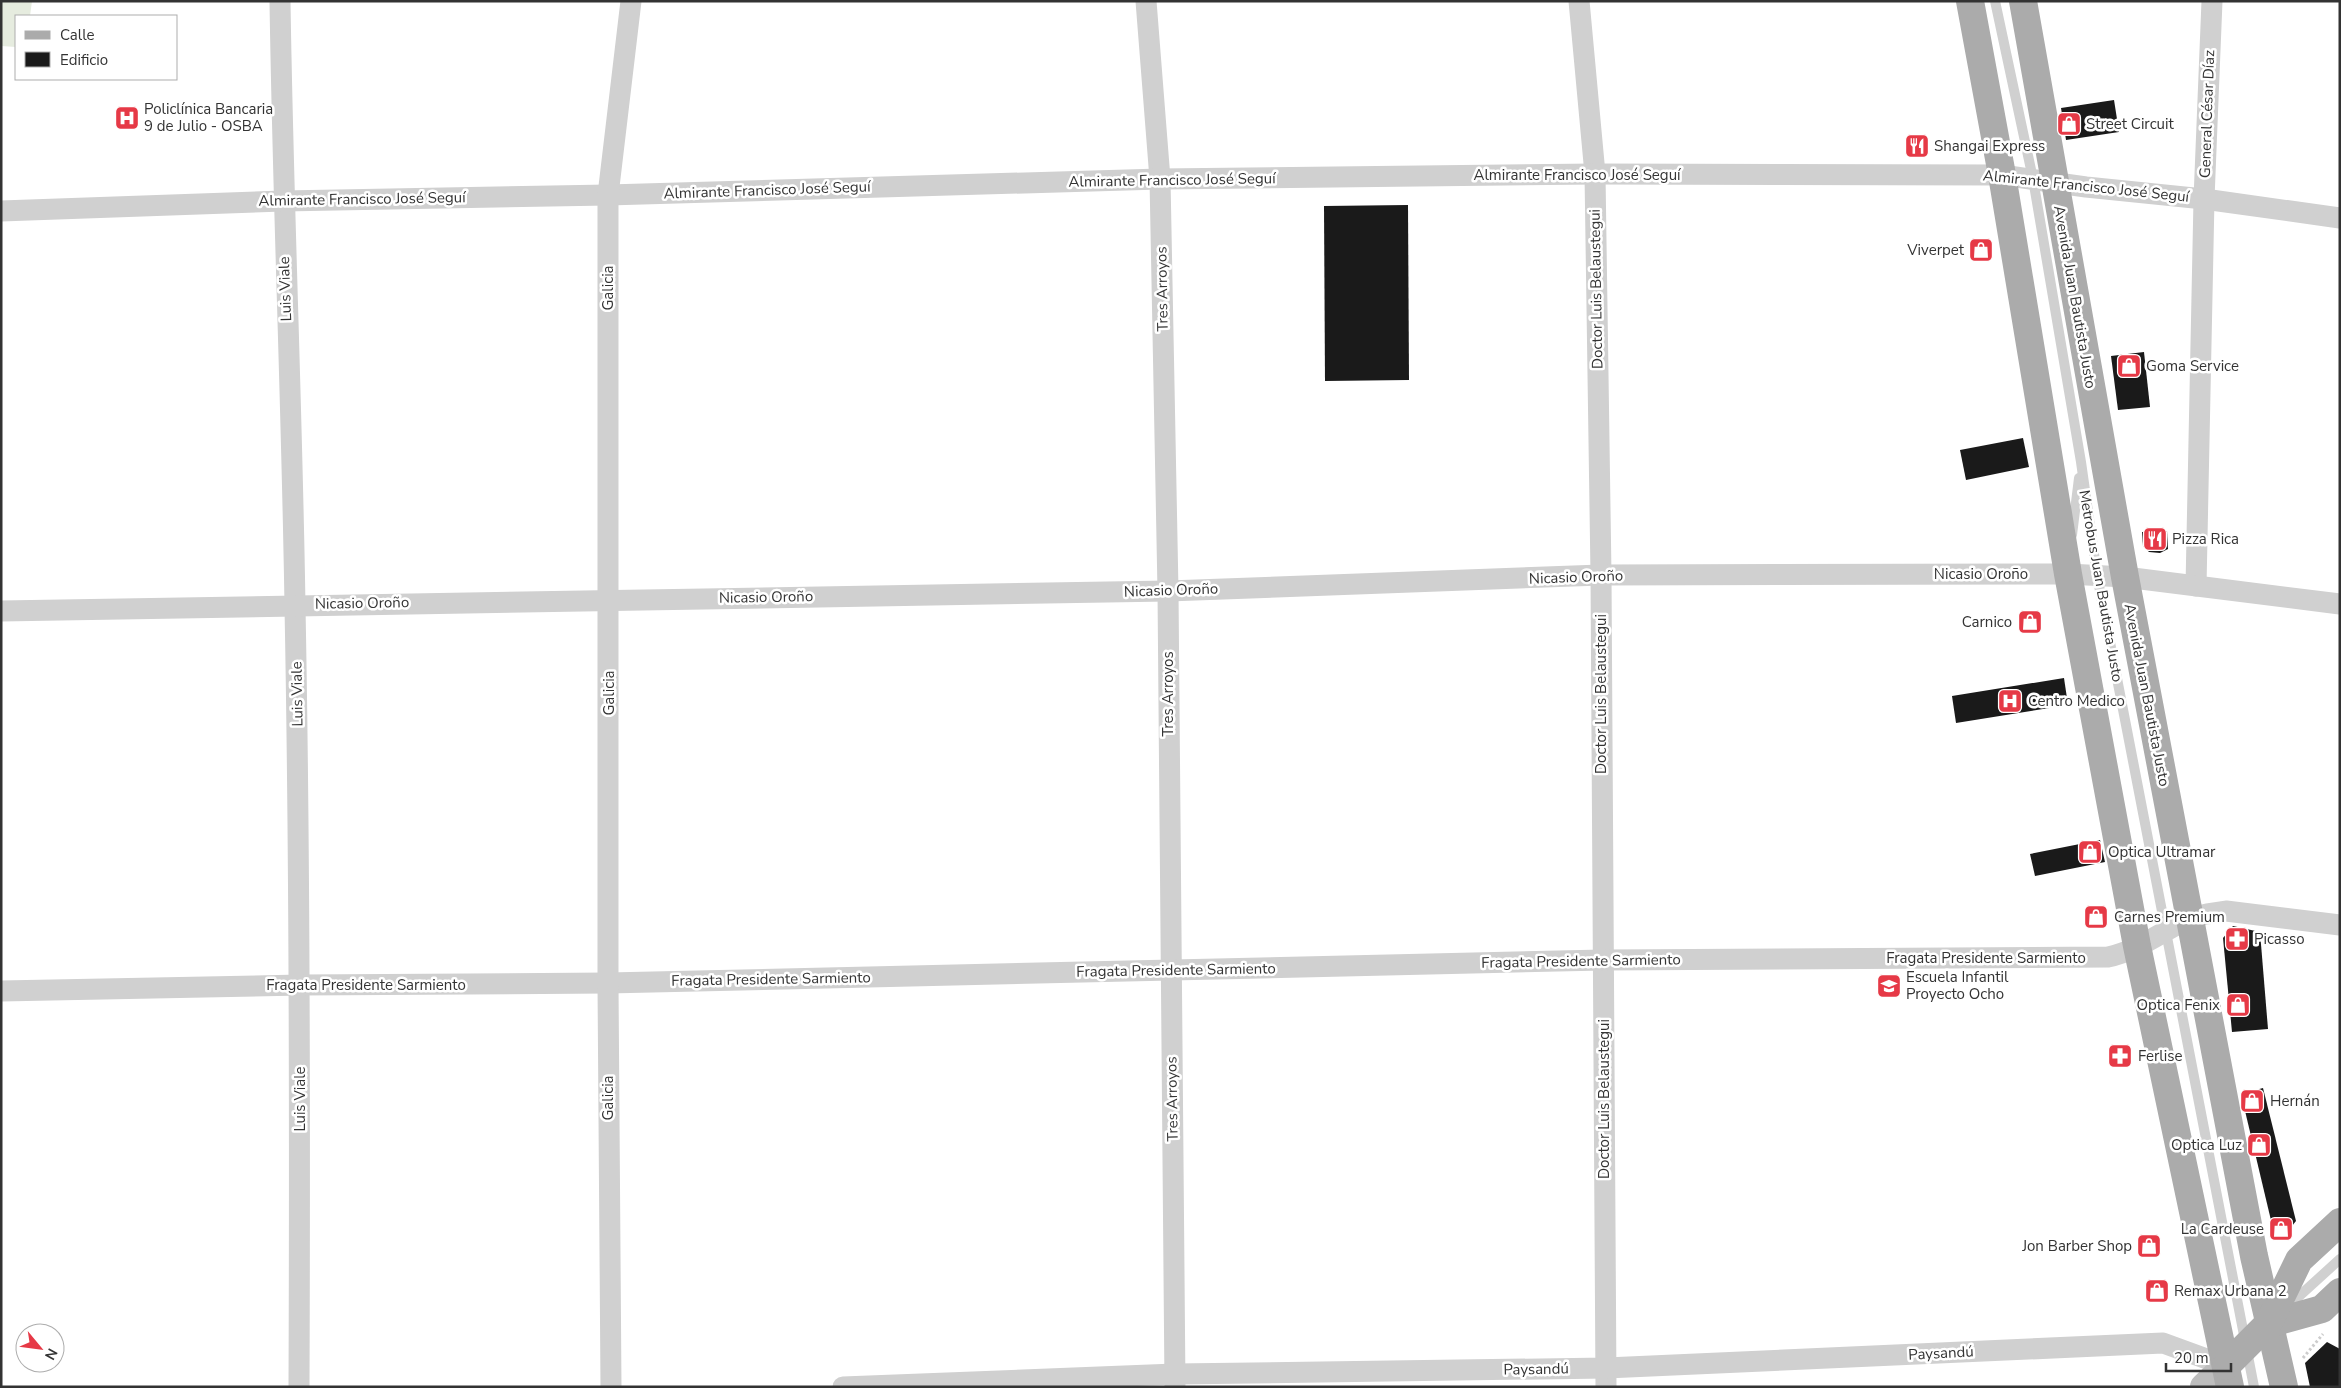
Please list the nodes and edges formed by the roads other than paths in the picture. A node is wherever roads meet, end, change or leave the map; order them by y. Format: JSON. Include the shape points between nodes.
{"nodes":[{"id":1,"x":280,"y":1,"type":"edge"},
{"id":2,"x":631,"y":1,"type":"edge"},
{"id":3,"x":1146,"y":1,"type":"edge"},
{"id":4,"x":1579,"y":1,"type":"edge"},
{"id":5,"x":1970,"y":1,"type":"edge"},
{"id":6,"x":1995,"y":1,"type":"edge"},
{"id":7,"x":2023,"y":1,"type":"edge"},
{"id":8,"x":2212,"y":1,"type":"edge"},
{"id":9,"x":1594,"y":174,"type":"junction"},
{"id":10,"x":2002,"y":175,"type":"junction"},
{"id":11,"x":1160,"y":179,"type":"junction"},
{"id":12,"x":2044,"y":180,"type":"junction"},
{"id":13,"x":608,"y":195,"type":"junction"},
{"id":14,"x":2204,"y":199,"type":"junction"},
{"id":15,"x":283,"y":201,"type":"junction"},
{"id":16,"x":1,"y":211,"type":"edge"},
{"id":17,"x":2340,"y":218,"type":"edge"},
{"id":18,"x":2081,"y":462,"type":"junction"},
{"id":19,"x":2068,"y":574,"type":"junction"},
{"id":20,"x":1601,"y":575,"type":"junction"},
{"id":21,"x":2097,"y":575,"type":"junction"},
{"id":22,"x":2125,"y":577,"type":"junction"},
{"id":23,"x":2196,"y":586,"type":"junction"},
{"id":24,"x":1168,"y":591,"type":"junction"},
{"id":25,"x":609,"y":600,"type":"junction"},
{"id":26,"x":296,"y":604,"type":"junction"},
{"id":27,"x":2340,"y":604,"type":"edge"},
{"id":28,"x":1,"y":611,"type":"edge"},
{"id":29,"x":2190,"y":919,"type":"junction"},
{"id":30,"x":2340,"y":925,"type":"edge"},
{"id":31,"x":2166,"y":932,"type":"junction"},
{"id":32,"x":2138,"y":946,"type":"junction"},
{"id":33,"x":1603,"y":960,"type":"junction"},
{"id":34,"x":1171,"y":970,"type":"junction"},
{"id":35,"x":608,"y":983,"type":"junction"},
{"id":36,"x":301,"y":985,"type":"junction"},
{"id":37,"x":1,"y":991,"type":"edge"},
{"id":38,"x":2340,"y":1222,"type":"edge"},
{"id":39,"x":2340,"y":1259,"type":"edge"},
{"id":40,"x":2340,"y":1292,"type":"edge"},
{"id":41,"x":2268,"y":1324,"type":"junction"},
{"id":42,"x":2246,"y":1346,"type":"junction"},
{"id":43,"x":2228,"y":1376,"type":"edge"},
{"id":44,"x":1606,"y":1378,"type":"edge"},
{"id":45,"x":1175,"y":1380,"type":"edge"},
{"id":46,"x":299,"y":1387,"type":"edge"},
{"id":47,"x":611,"y":1387,"type":"edge"},
{"id":48,"x":843,"y":1387,"type":"edge"},
{"id":49,"x":2204,"y":1387,"type":"edge"},
{"id":50,"x":2254,"y":1387,"type":"edge"},
{"id":51,"x":2284,"y":1387,"type":"edge"}],
"edges":[{"from":1,"to":15,"type":"street","name":"Luis Viale"},
{"from":2,"to":13,"type":"street","name":"Galicia"},
{"from":3,"to":11,"type":"street","name":"Tres Arroyos"},
{"from":4,"to":9,"type":"street","name":"Doctor Luis Belaustegui"},
{"from":5,"to":10,"type":"main road"},
{"from":6,"to":12,"type":"lane","name":"Metrobus Juan Bautista Justo"},
{"from":7,"to":12,"type":"main road","name":"Avenida Juan Bautista Justo"},
{"from":8,"to":14,"type":"street","name":"General César Díaz"},
{"from":9,"to":10,"type":"street","name":"Almirante Francisco José Seguí"},
{"from":9,"to":11,"type":"street","name":"Almirante Francisco José Seguí"},
{"from":9,"to":20,"type":"street","name":"Doctor Luis Belaustegui"},
{"from":10,"to":12,"type":"street","name":"Almirante Francisco José Seguí"},
{"from":10,"to":19,"type":"main road"},
{"from":11,"to":13,"type":"street","name":"Almirante Francisco José Seguí"},
{"from":11,"to":24,"type":"street","name":"Tres Arroyos"},
{"from":12,"to":14,"type":"street","name":"Almirante Francisco José Seguí","via":[[2086,188]]},
{"from":12,"to":18,"type":"lane","name":"Metrobus Juan Bautista Justo"},
{"from":12,"to":22,"type":"main road","name":"Avenida Juan Bautista Justo"},
{"from":13,"to":15,"type":"street","name":"Almirante Francisco José Seguí"},
{"from":13,"to":25,"type":"street","name":"Galicia"},
{"from":14,"to":17,"type":"street","name":"Almirante Francisco José Seguí"},
{"from":14,"to":23,"type":"street","name":"General César Díaz"},
{"from":15,"to":16,"type":"street","name":"Almirante Francisco José Seguí"},
{"from":15,"to":26,"type":"street","name":"Luis Viale"},
{"from":18,"to":19,"type":"lane","name":"Metrobus Juan Bautista Justo"},
{"from":18,"to":21,"type":"lane","name":"Metrobus Juan Bautista Justo"},
{"from":19,"to":20,"type":"street","name":"Nicasio Oroño"},
{"from":19,"to":21,"type":"street","name":"Nicasio Oroño"},
{"from":19,"to":32,"type":"main road"},
{"from":20,"to":24,"type":"street","name":"Nicasio Oroño"},
{"from":20,"to":33,"type":"street","name":"Doctor Luis Belaustegui"},
{"from":21,"to":22,"type":"street","name":"Nicasio Oroño"},
{"from":21,"to":31,"type":"lane","name":"Metrobus Juan Bautista Justo"},
{"from":22,"to":23,"type":"street","name":"Nicasio Oroño"},
{"from":22,"to":29,"type":"main road","name":"Avenida Juan Bautista Justo"},
{"from":23,"to":27,"type":"street","name":"Nicasio Oroño"},
{"from":24,"to":25,"type":"street","name":"Nicasio Oroño"},
{"from":24,"to":34,"type":"street","name":"Tres Arroyos"},
{"from":25,"to":26,"type":"street","name":"Nicasio Oroño"},
{"from":25,"to":35,"type":"street","name":"Galicia"},
{"from":26,"to":28,"type":"street","name":"Nicasio Oroño"},
{"from":26,"to":36,"type":"street","name":"Luis Viale"},
{"from":29,"to":30,"type":"street","name":"Fragata Presidente Sarmiento","via":[[2226,911]]},
{"from":29,"to":31,"type":"street","name":"Fragata Presidente Sarmiento"},
{"from":29,"to":41,"type":"main road","name":"Avenida Juan Bautista Justo"},
{"from":31,"to":32,"type":"street","name":"Fragata Presidente Sarmiento"},
{"from":31,"to":42,"type":"lane","name":"Metrobus Juan Bautista Justo"},
{"from":32,"to":33,"type":"street","name":"Fragata Presidente Sarmiento","via":[[2108,957]]},
{"from":32,"to":43,"type":"main road"},
{"from":33,"to":34,"type":"street","name":"Fragata Presidente Sarmiento"},
{"from":33,"to":44,"type":"street","name":"Doctor Luis Belaustegui"},
{"from":34,"to":35,"type":"street","name":"Fragata Presidente Sarmiento"},
{"from":34,"to":45,"type":"street","name":"Tres Arroyos"},
{"from":35,"to":36,"type":"street","name":"Fragata Presidente Sarmiento"},
{"from":35,"to":47,"type":"street","name":"Galicia"},
{"from":36,"to":37,"type":"street","name":"Fragata Presidente Sarmiento"},
{"from":36,"to":46,"type":"street","name":"Luis Viale"},
{"from":38,"to":41,"type":"main road","via":[[2299,1260]]},
{"from":39,"to":41,"type":"lane"},
{"from":40,"to":41,"type":"main road","via":[[2322,1308]]},
{"from":41,"to":42,"type":"main road"},
{"from":41,"to":51,"type":"main road","name":"Avenida Juan Bautista Justo"},
{"from":42,"to":43,"type":"main road"},
{"from":42,"to":50,"type":"lane","name":"Metrobus Juan Bautista Justo"},
{"from":43,"to":44,"type":"street","name":"Paysandú","via":[[2163,1343]]},
{"from":43,"to":49,"type":"main road"},
{"from":44,"to":45,"type":"street","name":"Paysandú"},
{"from":45,"to":48,"type":"street","name":"Paysandú"}]}
